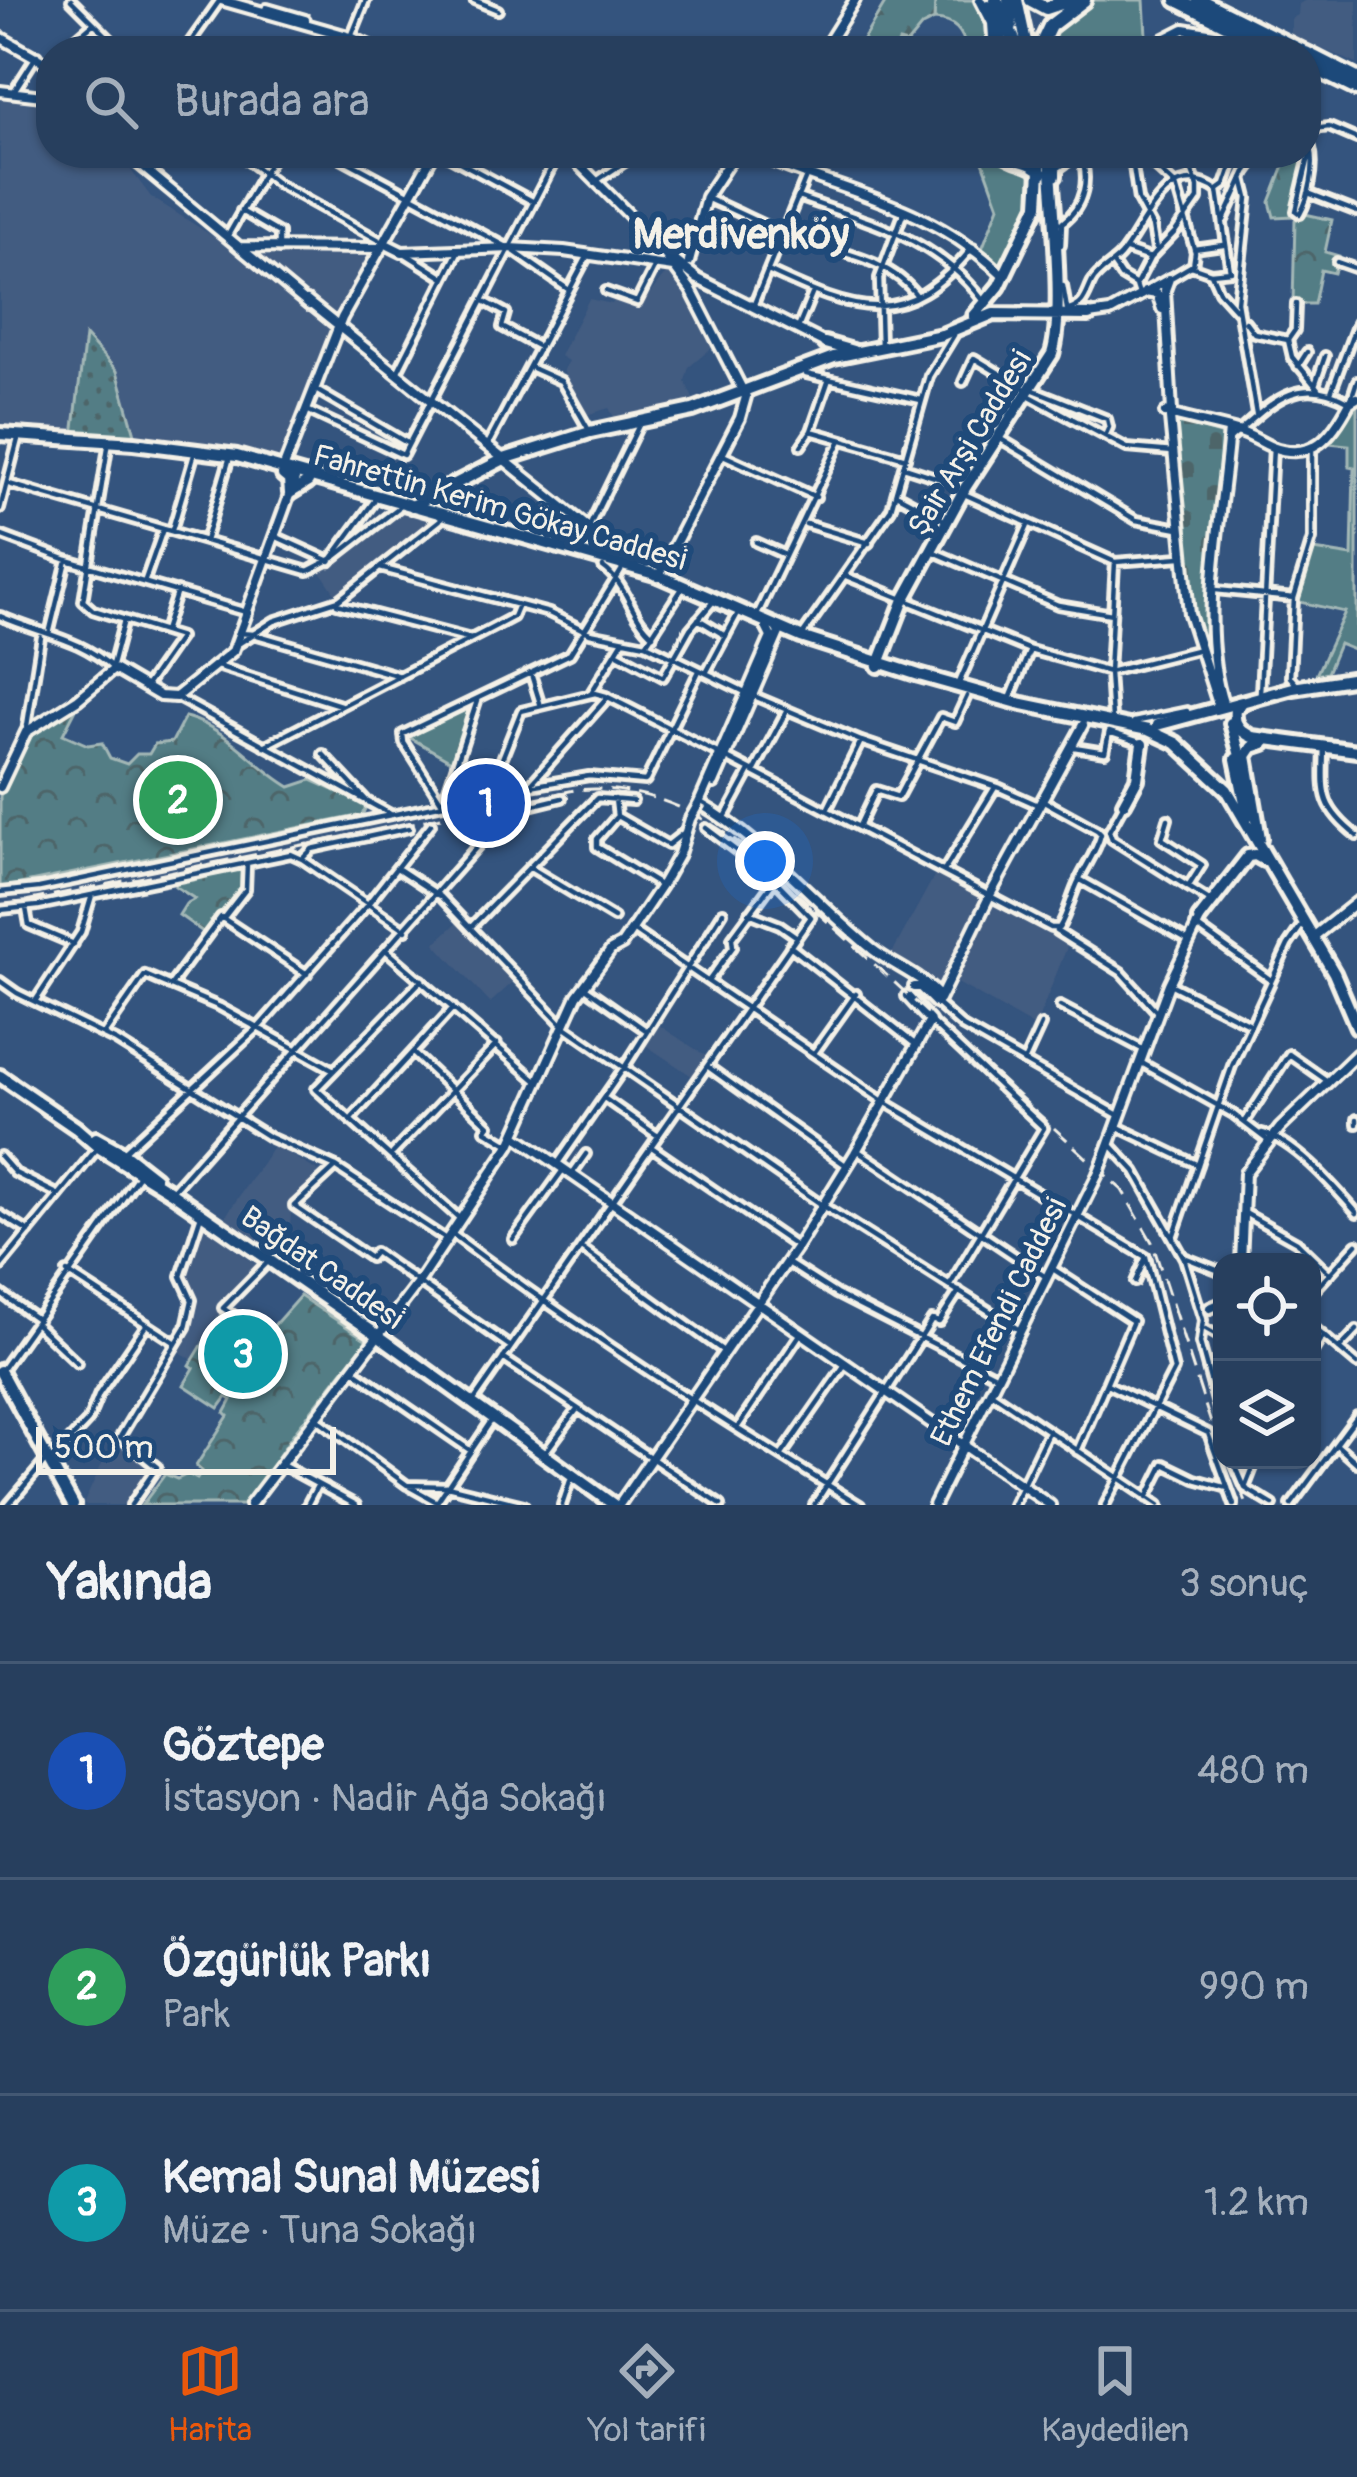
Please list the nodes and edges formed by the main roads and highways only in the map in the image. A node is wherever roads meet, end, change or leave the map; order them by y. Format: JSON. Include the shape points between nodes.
{"nodes":[{"id":1,"x":1018,"y":0,"type":"edge"},
{"id":2,"x":1070,"y":0,"type":"edge"},
{"id":3,"x":1084,"y":0,"type":"edge"},
{"id":4,"x":1163,"y":0,"type":"edge"},
{"id":5,"x":1177,"y":0,"type":"edge"},
{"id":6,"x":1199,"y":0,"type":"edge"},
{"id":7,"x":987,"y":1,"type":"edge"},
{"id":8,"x":1211,"y":17,"type":"junction"},
{"id":9,"x":1008,"y":36,"type":"edge"},
{"id":10,"x":1017,"y":36,"type":"edge"},
{"id":11,"x":1037,"y":36,"type":"edge"},
{"id":12,"x":1249,"y":36,"type":"edge"},
{"id":13,"x":1272,"y":36,"type":"edge"},
{"id":14,"x":1321,"y":60,"type":"edge"},
{"id":15,"x":1321,"y":71,"type":"edge"},
{"id":16,"x":1357,"y":76,"type":"edge"},
{"id":17,"x":1357,"y":89,"type":"edge"},
{"id":18,"x":1038,"y":168,"type":"edge"},
{"id":19,"x":1043,"y":168,"type":"edge"},
{"id":20,"x":1048,"y":168,"type":"edge"},
{"id":21,"x":1055,"y":168,"type":"edge"},
{"id":22,"x":1042,"y":173,"type":"junction"},
{"id":23,"x":1038,"y":205,"type":"junction"},
{"id":24,"x":1052,"y":209,"type":"junction"},
{"id":25,"x":1026,"y":226,"type":"junction"},
{"id":26,"x":1056,"y":226,"type":"junction"},
{"id":27,"x":1056,"y":290,"type":"junction"},
{"id":28,"x":996,"y":291,"type":"junction"},
{"id":29,"x":1064,"y":312,"type":"junction"},
{"id":30,"x":1003,"y":314,"type":"junction"},
{"id":31,"x":1032,"y":315,"type":"junction"},
{"id":32,"x":1089,"y":315,"type":"road end"},
{"id":33,"x":964,"y":323,"type":"junction"},
{"id":34,"x":856,"y":352,"type":"junction"},
{"id":35,"x":833,"y":361,"type":"junction"},
{"id":36,"x":745,"y":395,"type":"junction"},
{"id":37,"x":639,"y":424,"type":"junction"},
{"id":38,"x":0,"y":437,"type":"edge"},
{"id":39,"x":18,"y":440,"type":"junction"},
{"id":40,"x":504,"y":459,"type":"junction"},
{"id":41,"x":290,"y":475,"type":"junction"},
{"id":42,"x":290,"y":493,"type":"road end"},
{"id":43,"x":420,"y":510,"type":"junction"},
{"id":44,"x":660,"y":578,"type":"junction"},
{"id":45,"x":769,"y":626,"type":"junction"},
{"id":46,"x":875,"y":664,"type":"junction"},
{"id":47,"x":1357,"y":679,"type":"edge"},
{"id":48,"x":1254,"y":698,"type":"junction"},
{"id":49,"x":1222,"y":706,"type":"junction"},
{"id":50,"x":1156,"y":725,"type":"dead end"},
{"id":51,"x":1110,"y":729,"type":"junction"},
{"id":52,"x":1235,"y":740,"type":"junction"},
{"id":53,"x":1273,"y":742,"type":"junction"},
{"id":54,"x":1137,"y":743,"type":"road end"},
{"id":55,"x":1357,"y":751,"type":"edge"},
{"id":56,"x":1241,"y":761,"type":"junction"},
{"id":57,"x":1249,"y":801,"type":"dead end"},
{"id":58,"x":1124,"y":803,"type":"road end"},
{"id":59,"x":1252,"y":828,"type":"junction"},
{"id":60,"x":1246,"y":844,"type":"dead end"},
{"id":61,"x":1264,"y":856,"type":"junction"},
{"id":62,"x":1211,"y":902,"type":"road end"},
{"id":63,"x":1197,"y":922,"type":"road end"},
{"id":64,"x":1357,"y":1027,"type":"edge"},
{"id":65,"x":1357,"y":1042,"type":"edge"},
{"id":66,"x":0,"y":1076,"type":"edge"},
{"id":67,"x":76,"y":1128,"type":"junction"},
{"id":68,"x":171,"y":1192,"type":"junction"},
{"id":69,"x":0,"y":1371,"type":"edge"},
{"id":70,"x":73,"y":1505,"type":"edge"},
{"id":71,"x":616,"y":1505,"type":"edge"}],
"edges":[{"from":1,"to":2,"type":"highway","via":[[1046,8]]},
{"from":1,"to":10,"type":"main road"},
{"from":3,"to":11,"type":"highway"},
{"from":4,"to":8,"type":"highway"},
{"from":5,"to":8,"type":"highway"},
{"from":6,"to":13,"type":"highway"},
{"from":7,"to":9,"type":"highway"},
{"from":8,"to":12,"type":"highway"},
{"from":14,"to":16,"type":"highway"},
{"from":15,"to":17,"type":"highway"},
{"from":18,"to":22,"type":"main road"},
{"from":19,"to":22,"type":"main road"},
{"from":20,"to":24,"type":"main road","name":"Şair Arşi Caddesi"},
{"from":21,"to":24,"type":"main road"},
{"from":22,"to":23,"type":"main road"},
{"from":23,"to":24,"type":"main road","via":[[1042,215]]},
{"from":23,"to":25,"type":"main road"},
{"from":24,"to":26,"type":"main road","name":"Şair Arşi Caddesi"},
{"from":25,"to":26,"type":"main road"},
{"from":25,"to":28,"type":"main road"},
{"from":26,"to":27,"type":"main road","name":"Şair Arşi Caddesi"},
{"from":27,"to":29,"type":"main road","name":"Şair Arşi Caddesi"},
{"from":27,"to":31,"type":"main road","via":[[1049,309]]},
{"from":28,"to":30,"type":"main road","via":[[995,310]]},
{"from":28,"to":33,"type":"main road"},
{"from":29,"to":31,"type":"main road"},
{"from":29,"to":32,"type":"main road"},
{"from":29,"to":46,"type":"main road","name":"Şair Arşi Caddesi","via":[[1052,354],[962,493]]},
{"from":30,"to":31,"type":"main road"},
{"from":30,"to":33,"type":"main road"},
{"from":33,"to":34,"type":"main road"},
{"from":34,"to":35,"type":"main road"},
{"from":34,"to":35,"type":"main road","via":[[825,343]]},
{"from":35,"to":36,"type":"main road"},
{"from":35,"to":36,"type":"main road"},
{"from":36,"to":37,"type":"main road"},
{"from":37,"to":40,"type":"main road"},
{"from":37,"to":40,"type":"main road"},
{"from":38,"to":39,"type":"main road","name":"Fahrettin Kerim Gökay Caddesi"},
{"from":39,"to":41,"type":"main road","name":"Fahrettin Kerim Gökay Caddesi","via":[[194,455]]},
{"from":39,"to":41,"type":"main road","name":"Fahrettin Kerim Gökay Caddesi","via":[[230,454]]},
{"from":40,"to":43,"type":"main road","via":[[432,495]]},
{"from":41,"to":42,"type":"main road"},
{"from":41,"to":43,"type":"main road","name":"Fahrettin Kerim Gökay Caddesi"},
{"from":41,"to":43,"type":"main road","name":"Fahrettin Kerim Gökay Caddesi"},
{"from":43,"to":44,"type":"main road","name":"Fahrettin Kerim Gökay Caddesi"},
{"from":43,"to":44,"type":"main road","name":"Fahrettin Kerim Gökay Caddesi","via":[[618,575]]},
{"from":44,"to":45,"type":"main road","name":"Fahrettin Kerim Gökay Caddesi"},
{"from":44,"to":45,"type":"main road","name":"Fahrettin Kerim Gökay Caddesi"},
{"from":45,"to":46,"type":"main road","name":"Fahrettin Kerim Gökay Caddesi"},
{"from":45,"to":46,"type":"main road","name":"Fahrettin Kerim Gökay Caddesi"},
{"from":46,"to":51,"type":"main road","name":"Fahrettin Kerim Gökay Caddesi"},
{"from":46,"to":51,"type":"main road","name":"Fahrettin Kerim Gökay Caddesi","via":[[968,696]]},
{"from":47,"to":48,"type":"main road"},
{"from":48,"to":49,"type":"main road"},
{"from":48,"to":53,"type":"main road","via":[[1234,710],[1238,727]]},
{"from":49,"to":50,"type":"main road"},
{"from":49,"to":52,"type":"main road"},
{"from":51,"to":59,"type":"main road","name":"Fahrettin Kerim Gökay Caddesi","via":[[1176,743],[1227,790]]},
{"from":52,"to":56,"type":"main road"},
{"from":52,"to":59,"type":"main road"},
{"from":53,"to":55,"type":"main road"},
{"from":53,"to":56,"type":"main road","via":[[1246,746]]},
{"from":53,"to":59,"type":"main road","via":[[1246,753]]},
{"from":54,"to":58,"type":"main road","via":[[1137,778]]},
{"from":56,"to":57,"type":"main road"},
{"from":59,"to":61,"type":"main road"},
{"from":60,"to":62,"type":"main road"},
{"from":61,"to":63,"type":"main road","via":[[1249,856]]},
{"from":61,"to":64,"type":"main road"},
{"from":61,"to":65,"type":"main road"},
{"from":66,"to":67,"type":"main road","name":"Bağdat Caddesi"},
{"from":67,"to":68,"type":"main road","name":"Bağdat Caddesi"},
{"from":67,"to":68,"type":"main road"},
{"from":68,"to":71,"type":"main road","name":"Bağdat Caddesi"},
{"from":69,"to":70,"type":"main road"}]}
